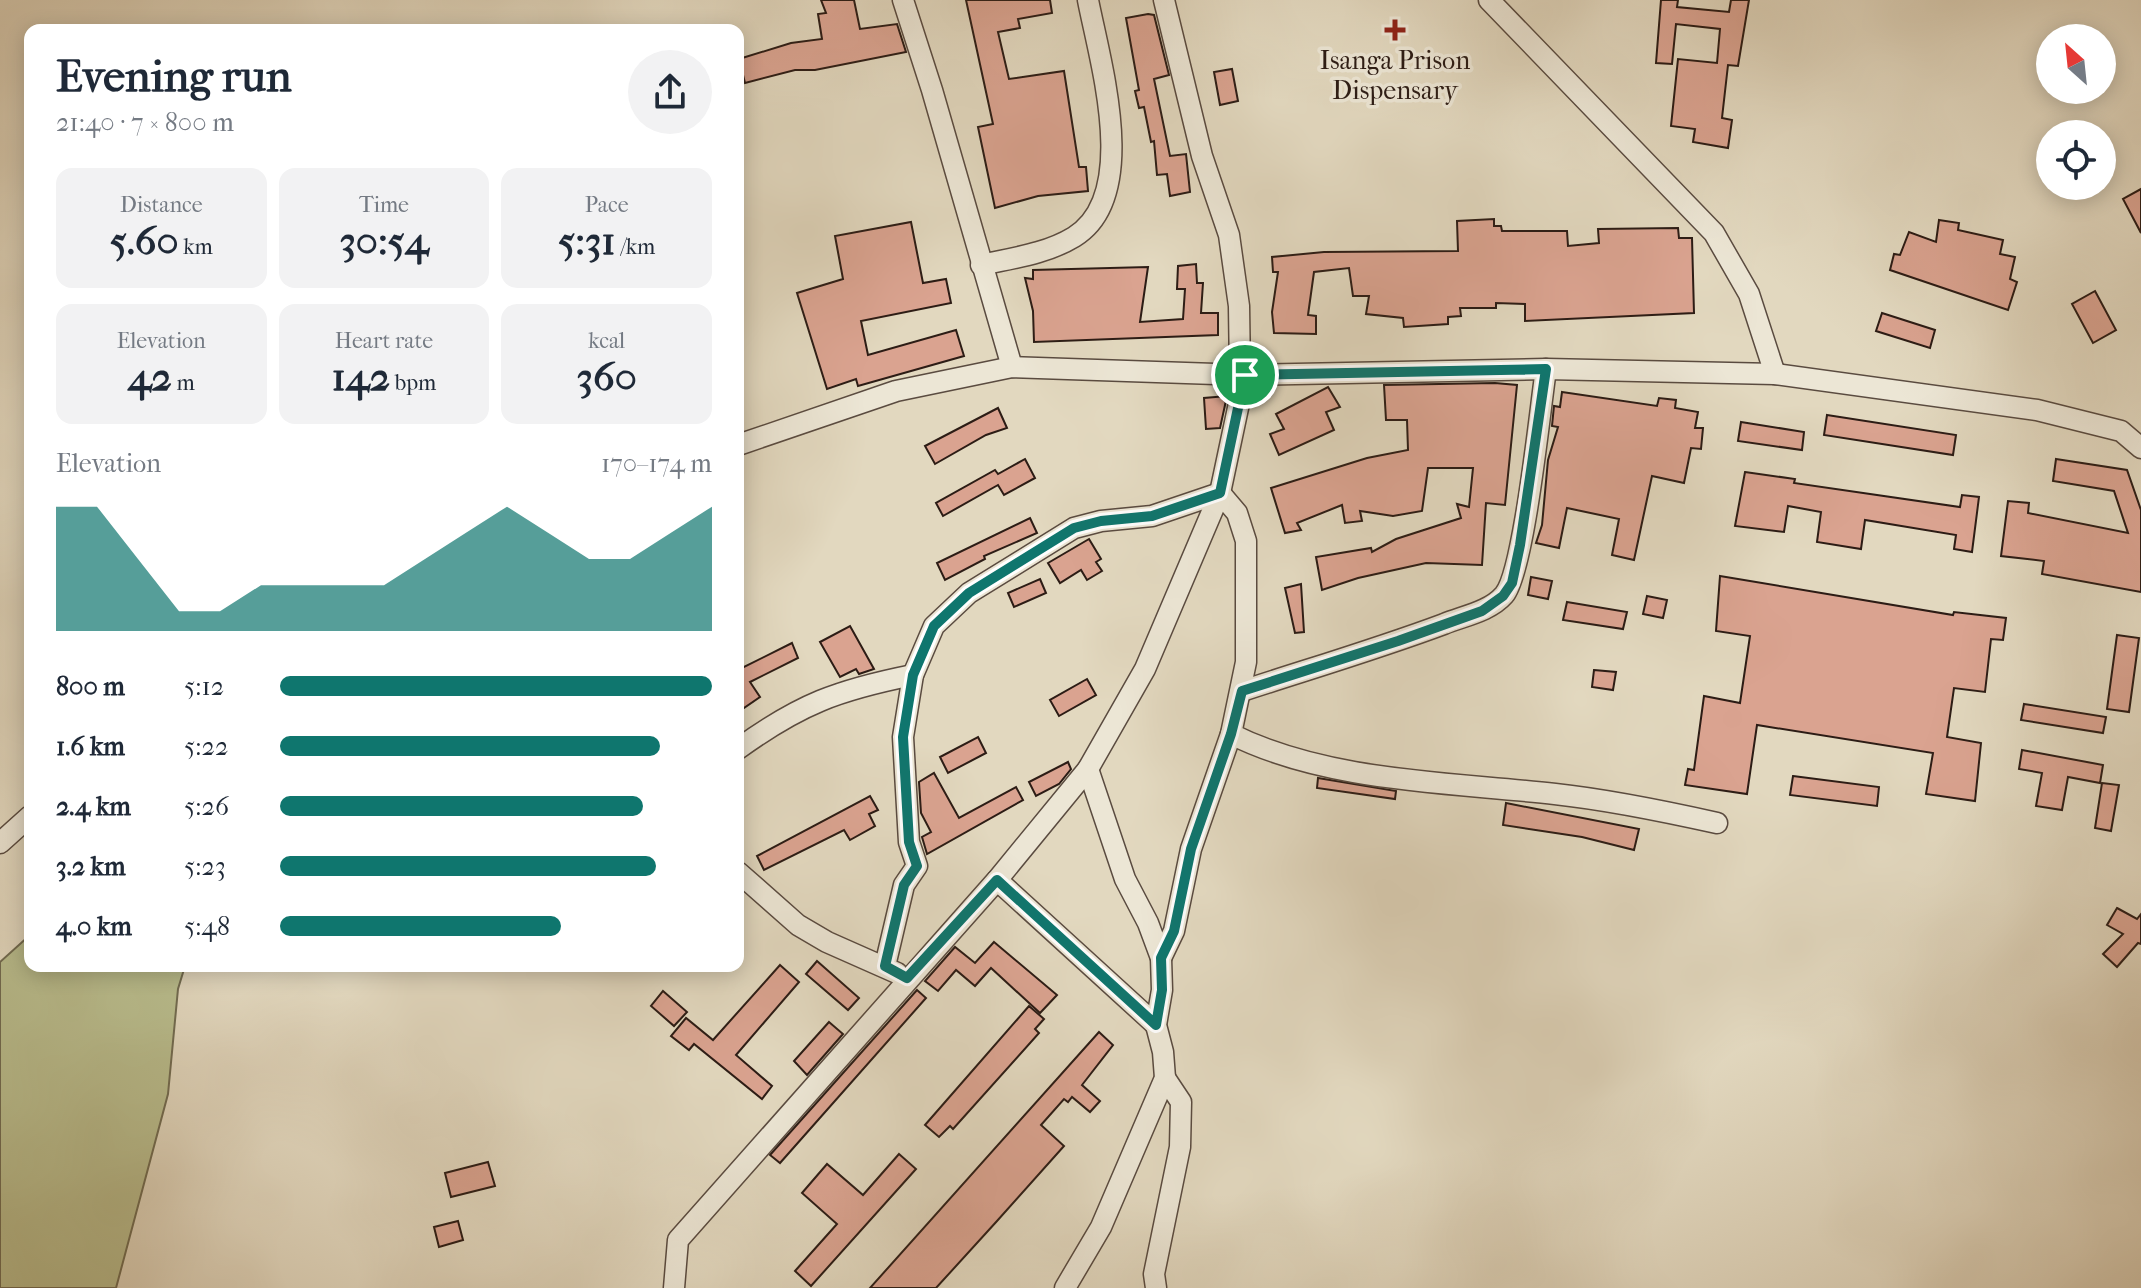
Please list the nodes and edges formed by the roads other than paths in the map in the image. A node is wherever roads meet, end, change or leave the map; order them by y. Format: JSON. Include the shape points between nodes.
{"nodes":[{"id":1,"x":903,"y":0,"type":"edge"},
{"id":2,"x":1088,"y":0,"type":"edge"},
{"id":3,"x":1164,"y":0,"type":"edge"},
{"id":4,"x":1489,"y":0,"type":"edge"},
{"id":5,"x":981,"y":265,"type":"junction"},
{"id":6,"x":1012,"y":367,"type":"junction"},
{"id":7,"x":1546,"y":369,"type":"junction"},
{"id":8,"x":1243,"y":374,"type":"junction"},
{"id":9,"x":1775,"y":374,"type":"junction"},
{"id":10,"x":744,"y":443,"type":"edge"},
{"id":11,"x":2141,"y":448,"type":"edge"},
{"id":12,"x":1220,"y":493,"type":"junction"},
{"id":13,"x":913,"y":675,"type":"junction"},
{"id":14,"x":1242,"y":691,"type":"junction"},
{"id":15,"x":1231,"y":734,"type":"junction"},
{"id":16,"x":744,"y":745,"type":"edge"},
{"id":17,"x":1088,"y":769,"type":"junction"},
{"id":18,"x":24,"y":821,"type":"edge"},
{"id":19,"x":1717,"y":823,"type":"dead end"},
{"id":20,"x":0,"y":843,"type":"edge"},
{"id":21,"x":744,"y":877,"type":"edge"},
{"id":22,"x":997,"y":880,"type":"junction"},
{"id":23,"x":1161,"y":958,"type":"junction"},
{"id":24,"x":885,"y":966,"type":"junction"},
{"id":25,"x":907,"y":978,"type":"junction"},
{"id":26,"x":1156,"y":1025,"type":"junction"},
{"id":27,"x":1165,"y":1078,"type":"junction"},
{"id":28,"x":674,"y":1288,"type":"edge"},
{"id":29,"x":1065,"y":1288,"type":"edge"},
{"id":30,"x":1156,"y":1288,"type":"edge"}],
"edges":[{"from":1,"to":5,"type":"street"},
{"from":2,"to":5,"type":"street","via":[[1108,103],[1112,169],[1099,209],[1077,235],[1063,242]]},
{"from":3,"to":8,"type":"street","via":[[1202,156],[1229,235]]},
{"from":4,"to":9,"type":"street","via":[[1714,233],[1749,294]]},
{"from":5,"to":6,"type":"street"},
{"from":6,"to":8,"type":"street"},
{"from":6,"to":10,"type":"street","via":[[896,391]]},
{"from":7,"to":8,"type":"street"},
{"from":7,"to":9,"type":"street"},
{"from":7,"to":14,"type":"street","via":[[1520,545],[1512,583],[1503,596],[1482,611]]},
{"from":8,"to":12,"type":"street"},
{"from":9,"to":11,"type":"street","via":[[2092,421],[2121,431]]},
{"from":12,"to":13,"type":"street","via":[[1152,516],[1101,521],[1054,537],[949,609],[934,626]]},
{"from":12,"to":14,"type":"street","via":[[1237,513],[1246,541]]},
{"from":12,"to":17,"type":"street","via":[[1145,669]]},
{"from":13,"to":16,"type":"street","via":[[864,685],[796,709]]},
{"from":13,"to":24,"type":"street","via":[[903,737],[909,842],[917,866],[904,885]]},
{"from":14,"to":15,"type":"street"},
{"from":15,"to":19,"type":"street","via":[[1275,753],[1347,770],[1606,801]]},
{"from":15,"to":23,"type":"street","via":[[1191,849],[1174,931]]},
{"from":17,"to":22,"type":"street"},
{"from":17,"to":23,"type":"street","via":[[1125,879]]},
{"from":18,"to":20,"type":"street"},
{"from":21,"to":24,"type":"street","via":[[798,925]]},
{"from":22,"to":25,"type":"street"},
{"from":22,"to":26,"type":"street"},
{"from":23,"to":26,"type":"street"},
{"from":24,"to":25,"type":"street"},
{"from":25,"to":28,"type":"street","via":[[678,1240]]},
{"from":26,"to":27,"type":"street"},
{"from":27,"to":29,"type":"street","via":[[1101,1227]]},
{"from":27,"to":30,"type":"street","via":[[1181,1102],[1180,1147],[1154,1274]]}]}
